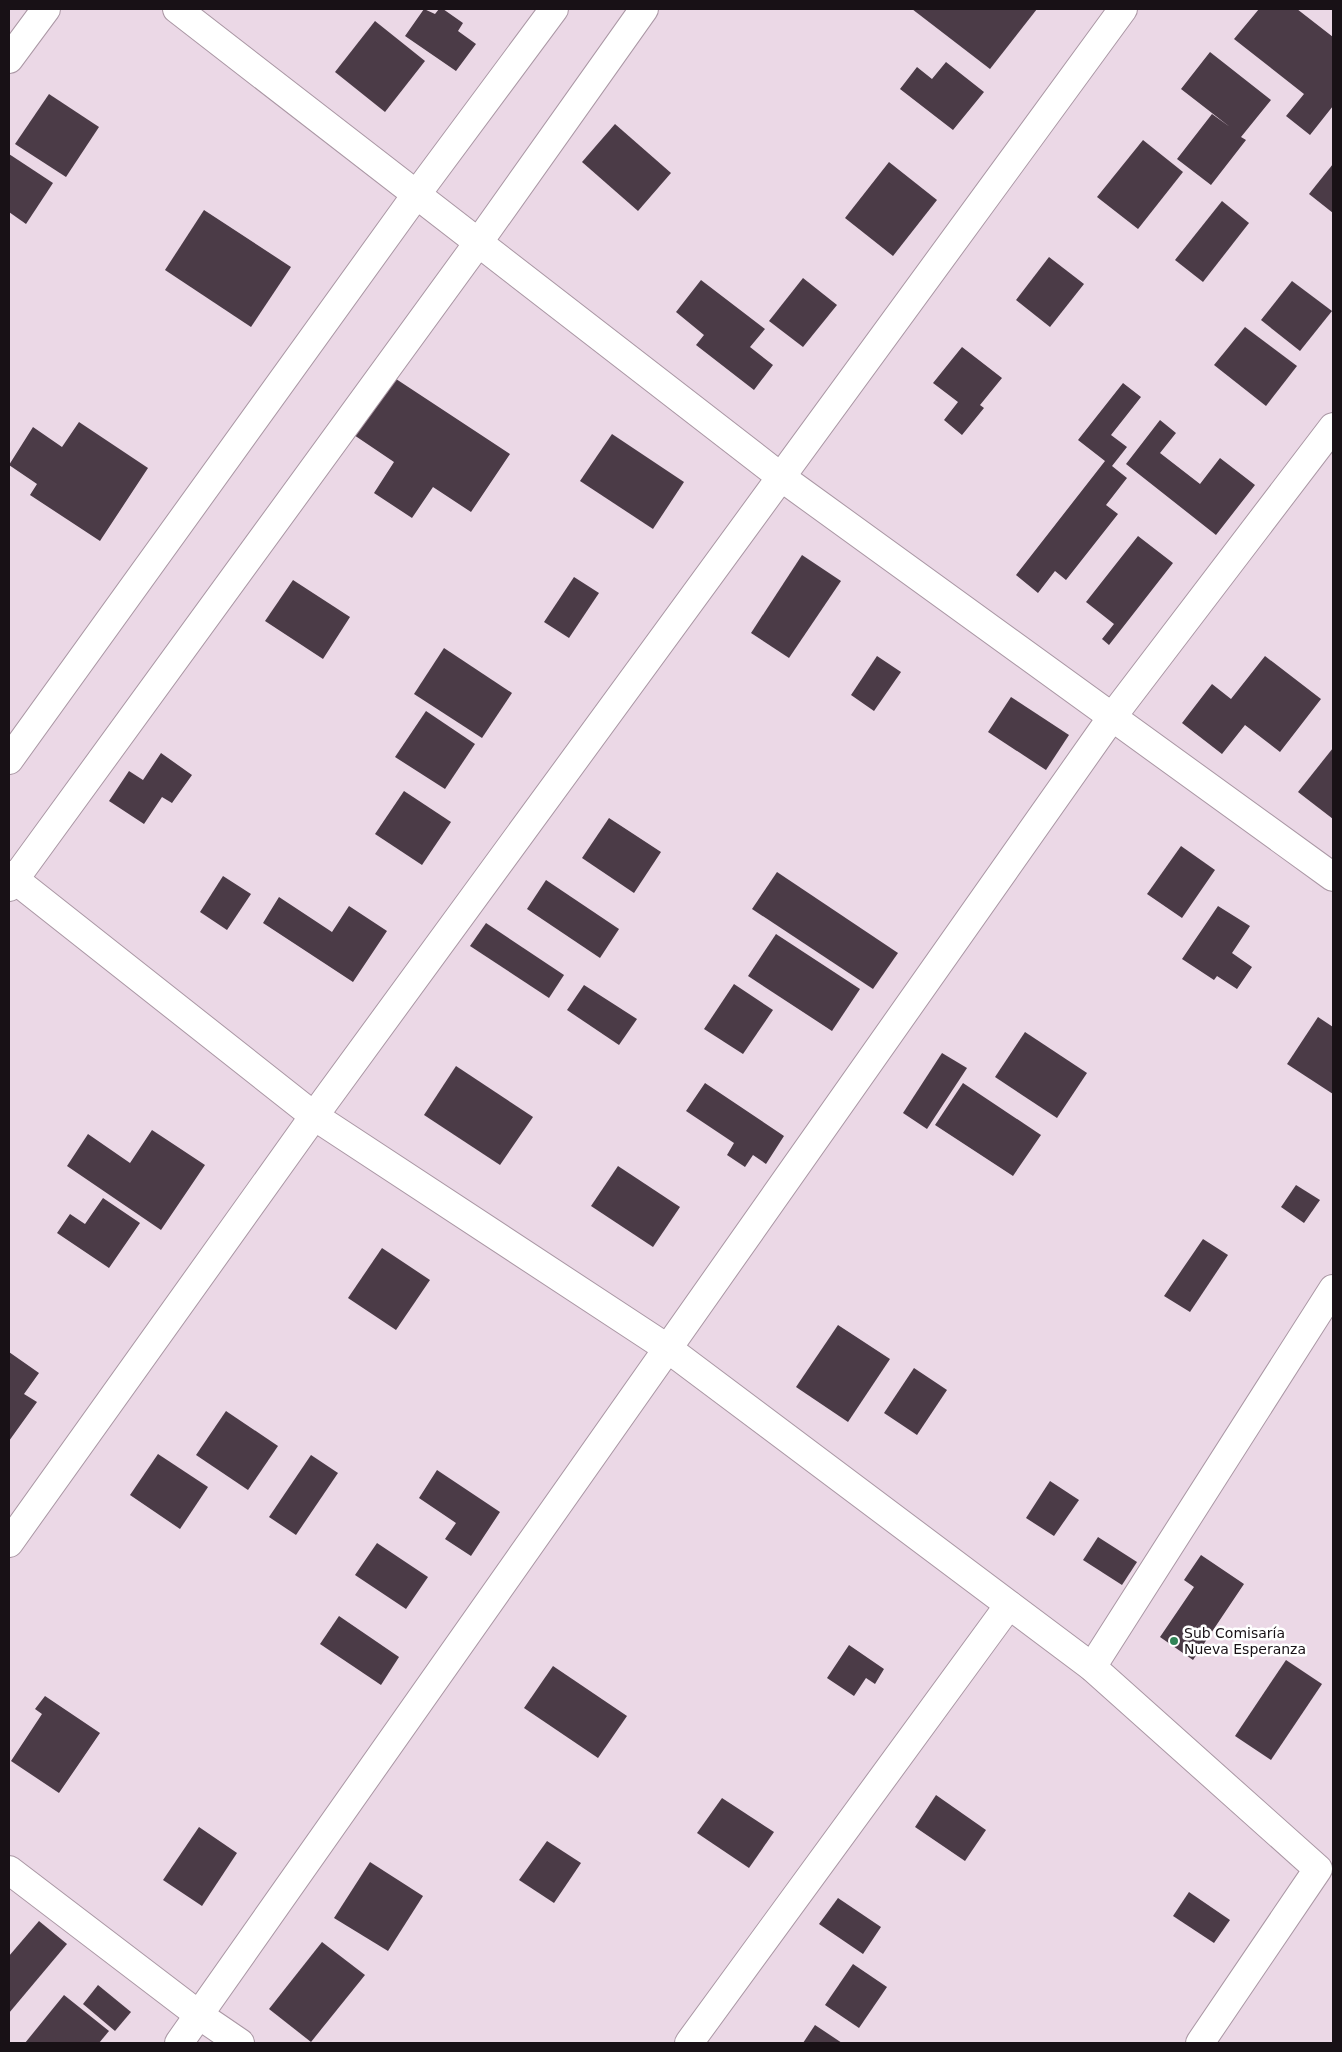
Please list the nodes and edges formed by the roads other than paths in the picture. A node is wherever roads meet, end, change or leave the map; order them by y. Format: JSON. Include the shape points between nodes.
{"nodes":[{"id":1,"x":46,"y":9,"type":"edge"},
{"id":2,"x":177,"y":9,"type":"edge"},
{"id":3,"x":554,"y":9,"type":"edge"},
{"id":4,"x":644,"y":9,"type":"edge"},
{"id":5,"x":1123,"y":9,"type":"edge"},
{"id":6,"x":9,"y":59,"type":"edge"},
{"id":7,"x":416,"y":196,"type":"junction"},
{"id":8,"x":478,"y":243,"type":"junction"},
{"id":9,"x":1333,"y":427,"type":"edge"},
{"id":10,"x":781,"y":476,"type":"junction"},
{"id":11,"x":1112,"y":717,"type":"junction"},
{"id":12,"x":9,"y":760,"type":"edge"},
{"id":13,"x":1333,"y":877,"type":"edge"},
{"id":14,"x":11,"y":880,"type":"edge"},
{"id":15,"x":314,"y":1116,"type":"junction"},
{"id":16,"x":1333,"y":1289,"type":"edge"},
{"id":17,"x":667,"y":1348,"type":"junction"},
{"id":18,"x":9,"y":1543,"type":"edge"},
{"id":19,"x":1009,"y":1605,"type":"junction"},
{"id":20,"x":1092,"y":1667,"type":"junction"},
{"id":21,"x":9,"y":1870,"type":"edge"},
{"id":22,"x":1326,"y":1874,"type":"edge"},
{"id":23,"x":199,"y":2015,"type":"junction"},
{"id":24,"x":179,"y":2043,"type":"edge"},
{"id":25,"x":240,"y":2043,"type":"edge"},
{"id":26,"x":689,"y":2043,"type":"edge"},
{"id":27,"x":1200,"y":2043,"type":"edge"}],
"edges":[{"from":1,"to":6,"type":"street"},
{"from":2,"to":7,"type":"street"},
{"from":3,"to":7,"type":"street"},
{"from":4,"to":8,"type":"street"},
{"from":5,"to":10,"type":"street"},
{"from":7,"to":8,"type":"street"},
{"from":7,"to":12,"type":"street"},
{"from":8,"to":10,"type":"street"},
{"from":8,"to":14,"type":"street"},
{"from":9,"to":11,"type":"street"},
{"from":10,"to":11,"type":"street"},
{"from":10,"to":15,"type":"street"},
{"from":11,"to":13,"type":"street"},
{"from":11,"to":17,"type":"street"},
{"from":14,"to":15,"type":"street"},
{"from":15,"to":17,"type":"street"},
{"from":15,"to":18,"type":"street"},
{"from":16,"to":20,"type":"street"},
{"from":17,"to":19,"type":"street"},
{"from":17,"to":23,"type":"street"},
{"from":19,"to":20,"type":"street"},
{"from":19,"to":26,"type":"street"},
{"from":20,"to":22,"type":"street"},
{"from":21,"to":23,"type":"street"},
{"from":22,"to":27,"type":"street"},
{"from":23,"to":24,"type":"street"},
{"from":23,"to":25,"type":"street"}]}
